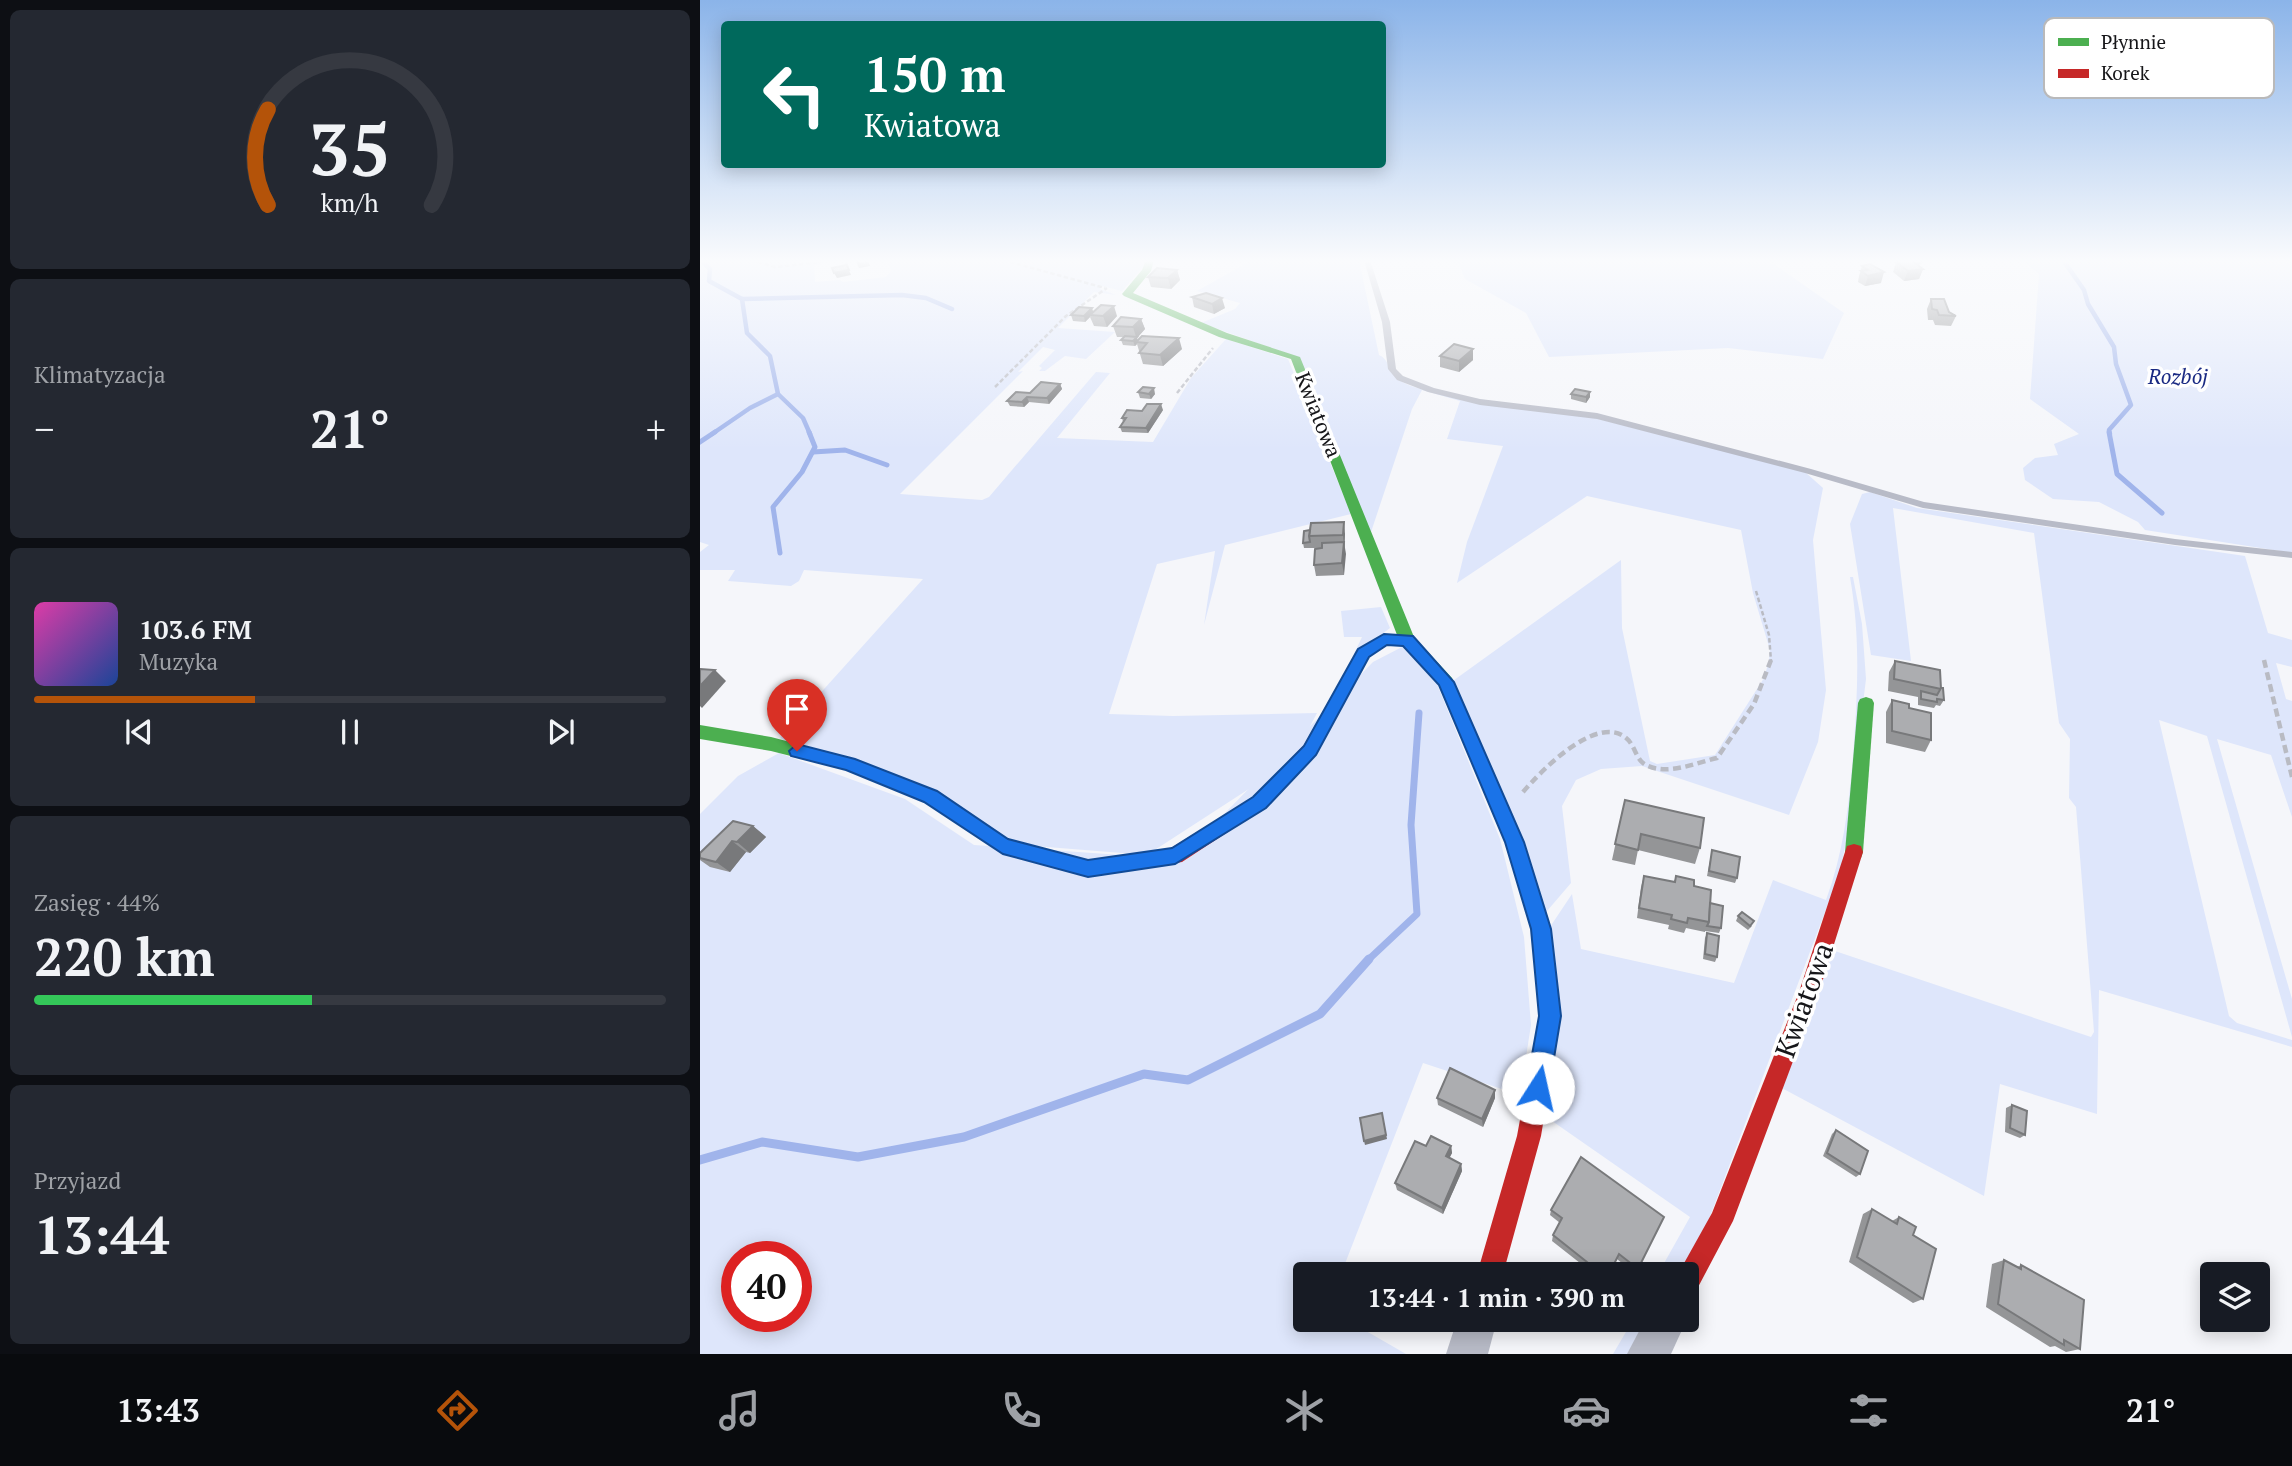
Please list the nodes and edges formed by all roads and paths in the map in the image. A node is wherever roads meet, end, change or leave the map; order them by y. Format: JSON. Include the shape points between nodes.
{"nodes":[{"id":1,"x":1061,"y":323,"type":"edge"},
{"id":2,"x":1201,"y":323,"type":"edge"},
{"id":3,"x":1386,"y":323,"type":"edge"},
{"id":4,"x":1228,"y":336,"type":"junction"},
{"id":5,"x":995,"y":387,"type":"dead end"},
{"id":6,"x":1177,"y":393,"type":"dead end"},
{"id":7,"x":2292,"y":555,"type":"edge"},
{"id":8,"x":1756,"y":591,"type":"dead end"},
{"id":9,"x":1407,"y":640,"type":"junction"},
{"id":10,"x":2264,"y":660,"type":"dead end"},
{"id":11,"x":1866,"y":703,"type":"dead end"},
{"id":12,"x":700,"y":732,"type":"edge"},
{"id":13,"x":2292,"y":777,"type":"edge"},
{"id":14,"x":1505,"y":820,"type":"junction"},
{"id":15,"x":1493,"y":1262,"type":"edge"},
{"id":16,"x":1698,"y":1262,"type":"edge"},
{"id":17,"x":1473,"y":1332,"type":"edge"},
{"id":18,"x":1660,"y":1332,"type":"edge"},
{"id":19,"x":1467,"y":1354,"type":"edge"},
{"id":20,"x":1648,"y":1354,"type":"edge"}],
"edges":[{"from":1,"to":5,"type":"path"},
{"from":2,"to":4,"type":"street","name":"Kwiatowa"},
{"from":3,"to":7,"type":"lane","via":[[1392,369],[1401,378],[1431,390],[1480,402],[1597,416],[1923,505]]},
{"from":4,"to":6,"type":"path","via":[[1218,341]]},
{"from":4,"to":9,"type":"street","name":"Kwiatowa","via":[[1275,345],[1295,357]]},
{"from":8,"to":14,"type":"path","via":[[1772,663],[1722,754],[1668,768],[1648,766],[1626,737],[1599,732],[1528,785]]},
{"from":9,"to":12,"type":"street","via":[[1384,640],[1363,653],[1310,750],[1260,802],[1175,856],[1088,869],[1003,846],[931,797],[849,764]]},
{"from":9,"to":14,"type":"street","name":"Kwiatowa","via":[[1446,682]]},
{"from":10,"to":13,"type":"path"},
{"from":11,"to":16,"type":"street","name":"Kwiatowa","via":[[1853,859],[1809,992],[1721,1221]]},
{"from":14,"to":15,"type":"street","name":"Kwiatowa","via":[[1541,929],[1550,1016],[1529,1136]]},
{"from":17,"to":19,"type":"street"},
{"from":18,"to":20,"type":"street"}]}
